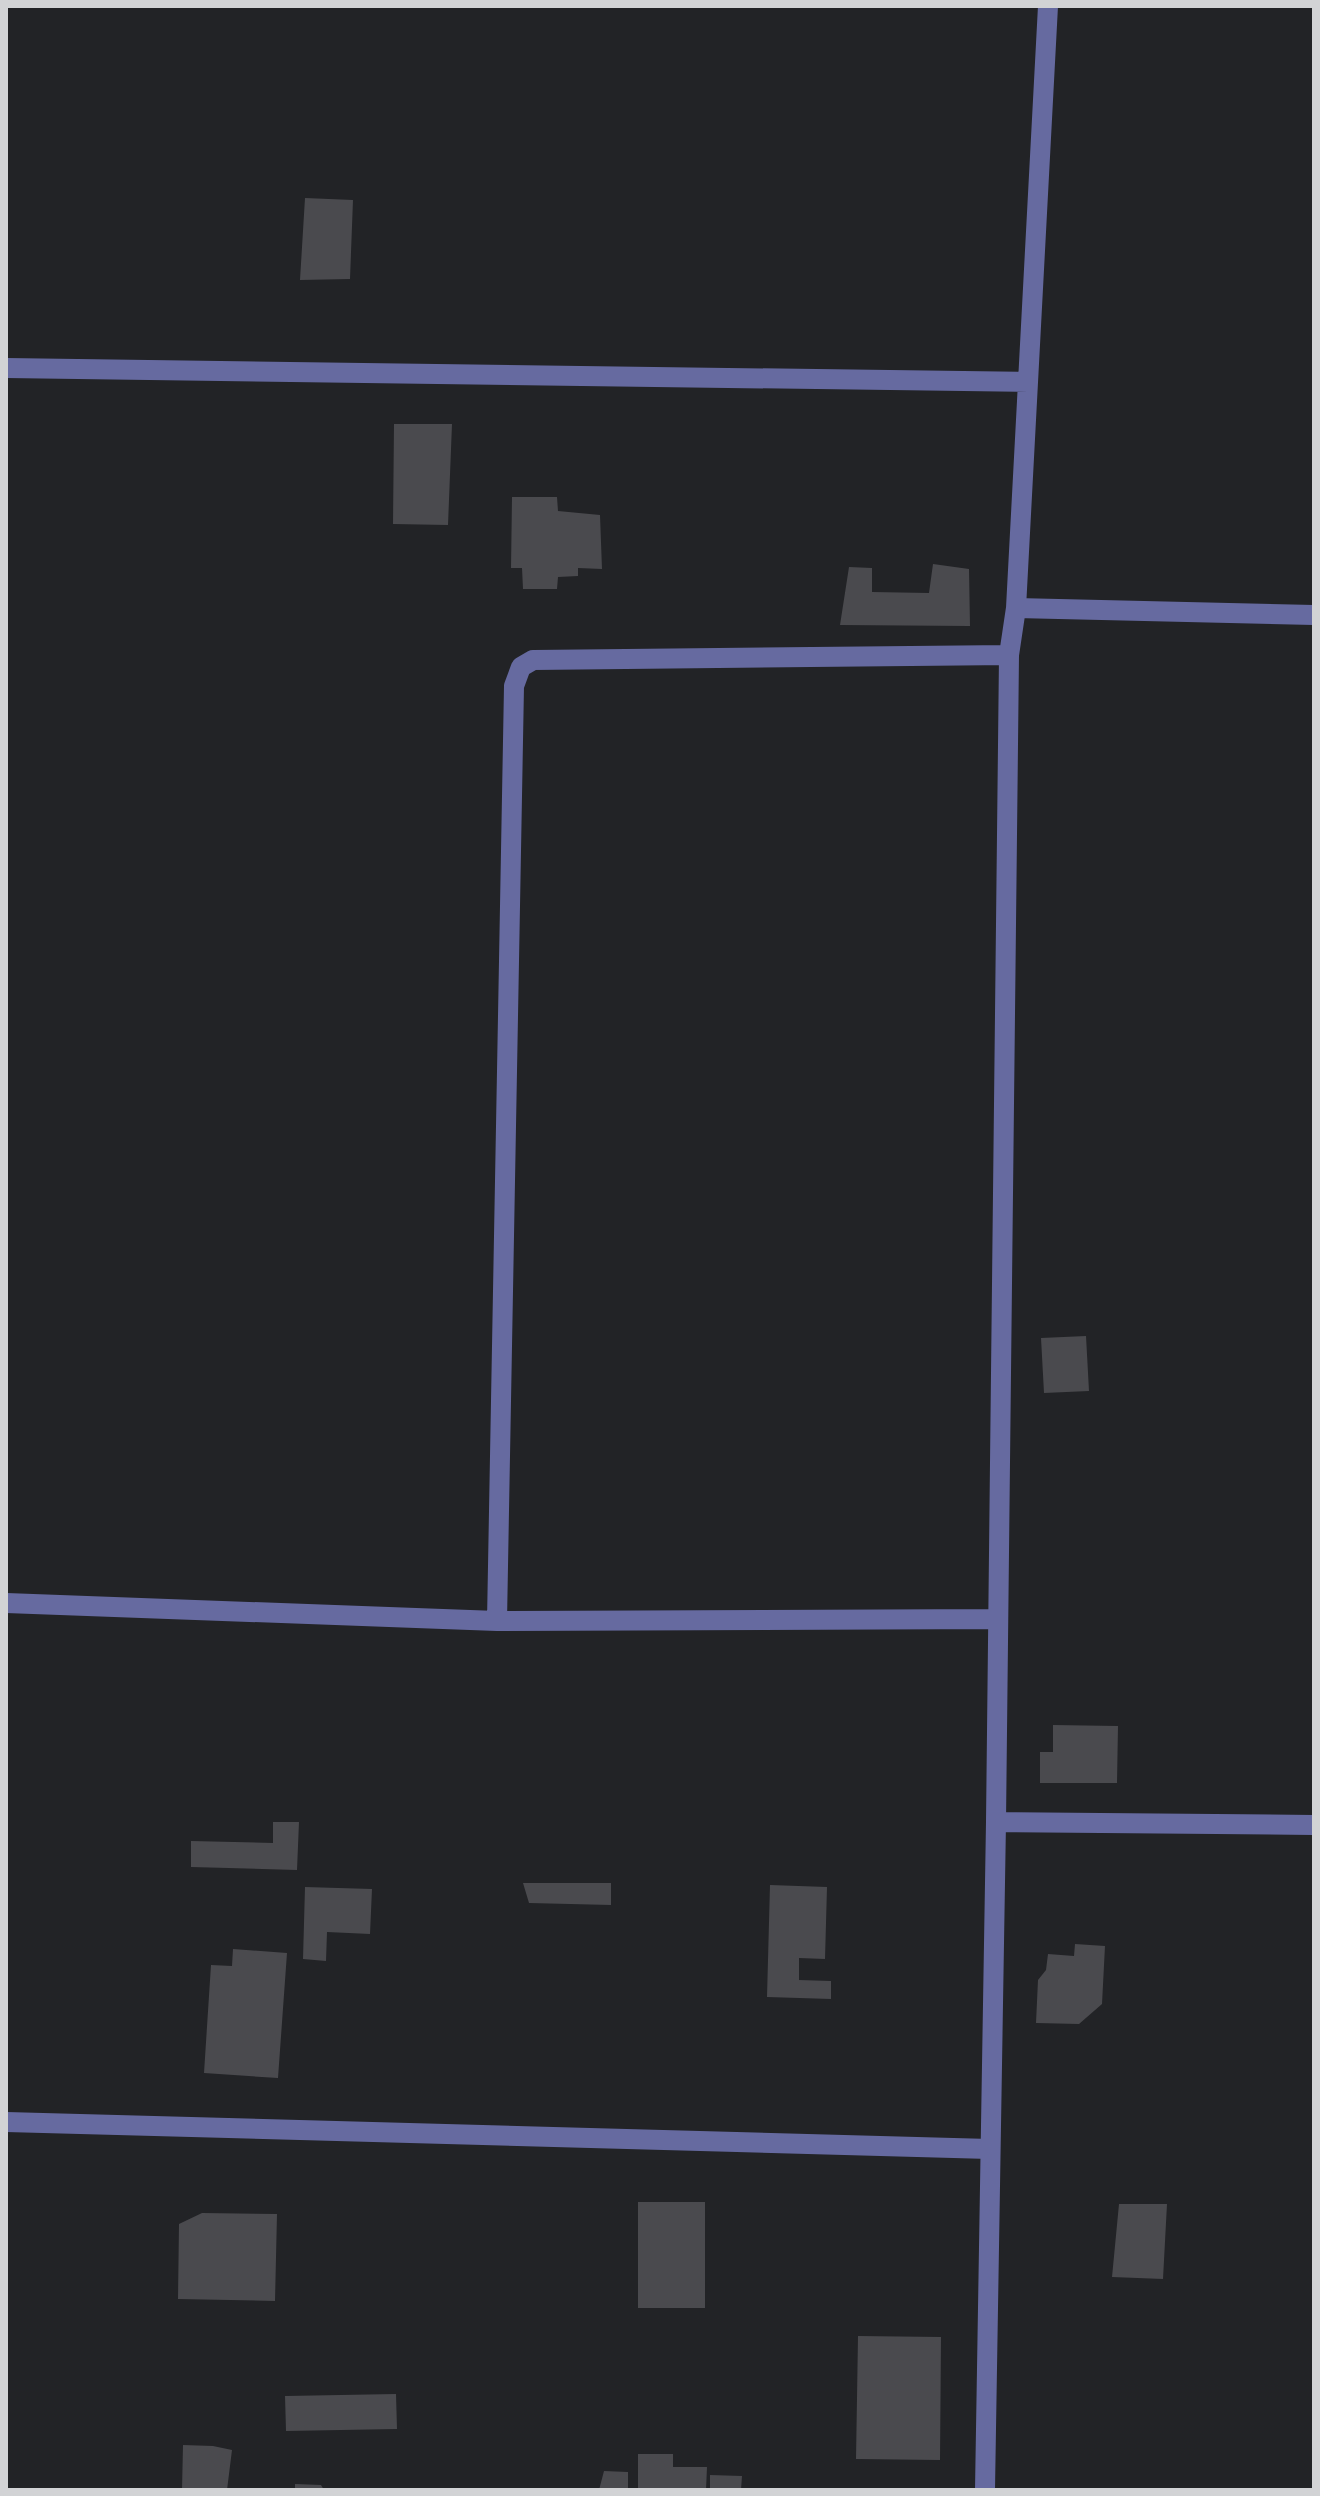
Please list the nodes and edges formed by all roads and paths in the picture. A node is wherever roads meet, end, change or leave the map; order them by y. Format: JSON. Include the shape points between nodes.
{"nodes":[{"id":1,"x":1048,"y":6,"type":"edge"},
{"id":2,"x":6,"y":368,"type":"edge"},
{"id":3,"x":1028,"y":382,"type":"junction"},
{"id":4,"x":1016,"y":608,"type":"junction"},
{"id":5,"x":1314,"y":615,"type":"edge"},
{"id":6,"x":1009,"y":655,"type":"junction"},
{"id":7,"x":6,"y":1603,"type":"edge"},
{"id":8,"x":998,"y":1619,"type":"junction"},
{"id":9,"x":497,"y":1621,"type":"junction"},
{"id":10,"x":996,"y":1822,"type":"junction"},
{"id":11,"x":1314,"y":1825,"type":"edge"},
{"id":12,"x":6,"y":2122,"type":"edge"},
{"id":13,"x":990,"y":2149,"type":"junction"},
{"id":14,"x":985,"y":2490,"type":"edge"}],
"edges":[{"from":1,"to":3,"type":"street"},
{"from":2,"to":3,"type":"street"},
{"from":3,"to":4,"type":"street"},
{"from":4,"to":5,"type":"street"},
{"from":4,"to":6,"type":"street"},
{"from":6,"to":8,"type":"street"},
{"from":6,"to":9,"type":"street","via":[[533,660],[521,667],[514,686]]},
{"from":7,"to":9,"type":"street"},
{"from":8,"to":9,"type":"street"},
{"from":8,"to":10,"type":"street"},
{"from":10,"to":11,"type":"street"},
{"from":10,"to":13,"type":"street"},
{"from":12,"to":13,"type":"street"},
{"from":13,"to":14,"type":"street"}]}
